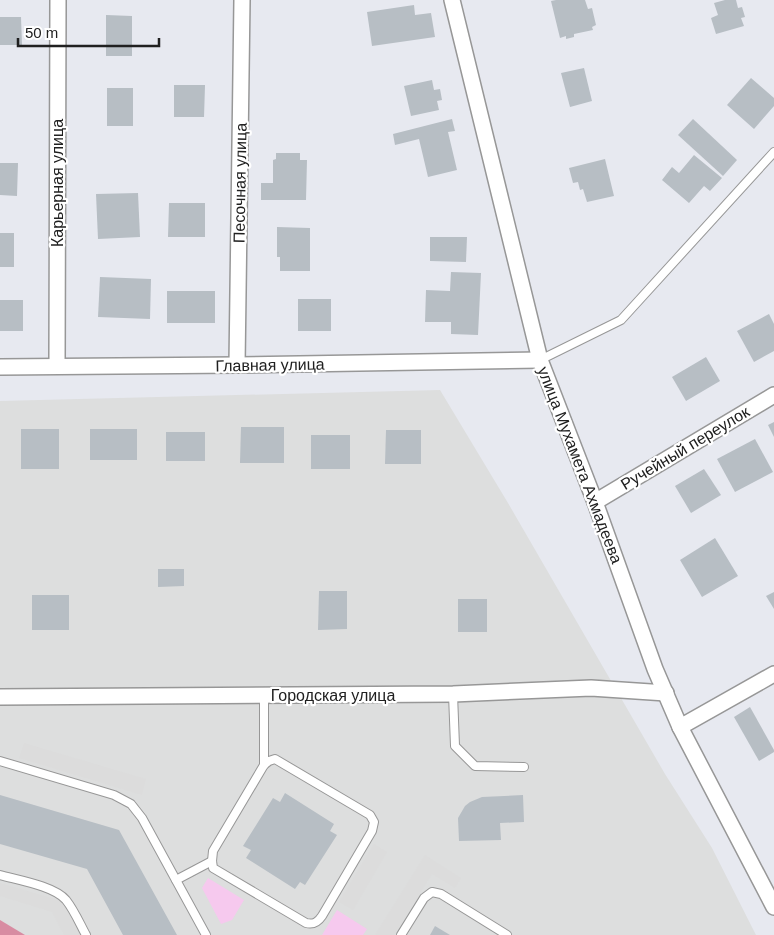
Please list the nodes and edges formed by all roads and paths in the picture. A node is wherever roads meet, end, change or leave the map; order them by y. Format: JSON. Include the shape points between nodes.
{"nodes":[{"id":1,"x":58,"y":0,"type":"edge"},
{"id":2,"x":242,"y":0,"type":"edge"},
{"id":3,"x":452,"y":0,"type":"edge"},
{"id":4,"x":774,"y":152,"type":"edge"},
{"id":5,"x":540,"y":360,"type":"junction"},
{"id":6,"x":237,"y":365,"type":"junction"},
{"id":7,"x":57,"y":366,"type":"junction"},
{"id":8,"x":0,"y":367,"type":"edge"},
{"id":9,"x":774,"y":395,"type":"edge"},
{"id":10,"x":595,"y":502,"type":"junction"},
{"id":11,"x":774,"y":674,"type":"edge"},
{"id":12,"x":666,"y":693,"type":"junction"},
{"id":13,"x":453,"y":694,"type":"junction"},
{"id":14,"x":264,"y":695,"type":"junction"},
{"id":15,"x":0,"y":697,"type":"edge"},
{"id":16,"x":680,"y":727,"type":"junction"},
{"id":17,"x":0,"y":761,"type":"edge"},
{"id":18,"x":264,"y":765,"type":"junction"},
{"id":19,"x":524,"y":767,"type":"dead end"},
{"id":20,"x":212,"y":861,"type":"junction"},
{"id":21,"x":1,"y":877,"type":"edge"},
{"id":22,"x":176,"y":880,"type":"junction"},
{"id":23,"x":774,"y":907,"type":"edge"},
{"id":24,"x":86,"y":935,"type":"edge"},
{"id":25,"x":206,"y":935,"type":"edge"},
{"id":26,"x":401,"y":935,"type":"edge"},
{"id":27,"x":507,"y":935,"type":"edge"}],
"edges":[{"from":1,"to":7,"type":"street","name":"Карьерная улица"},
{"from":2,"to":6,"type":"street","name":"Песочная улица"},
{"from":3,"to":5,"type":"street","name":"улица Мухамета Ахмадеева"},
{"from":4,"to":5,"type":"lane","via":[[621,320]]},
{"from":5,"to":6,"type":"street","name":"Главная улица"},
{"from":5,"to":10,"type":"street","name":"улица Мухамета Ахмадеева"},
{"from":6,"to":7,"type":"street","name":"Главная улица"},
{"from":7,"to":8,"type":"street","name":"Главная улица"},
{"from":9,"to":10,"type":"street","name":"Ручейный переулок"},
{"from":10,"to":12,"type":"street","name":"улица Мухамета Ахмадеева"},
{"from":11,"to":16,"type":"street"},
{"from":12,"to":13,"type":"street","name":"Городская улица","via":[[591,688]]},
{"from":12,"to":16,"type":"street","name":"улица Мухамета Ахмадеева"},
{"from":13,"to":14,"type":"street","name":"Городская улица"},
{"from":13,"to":19,"type":"lane","via":[[455,746],[475,766]]},
{"from":14,"to":15,"type":"street","name":"Городская улица"},
{"from":14,"to":18,"type":"lane"},
{"from":16,"to":23,"type":"street","name":"улица Мухамета Ахмадеева"},
{"from":17,"to":22,"type":"lane","via":[[122,798],[136,810]]},
{"from":18,"to":20,"type":"lane","via":[[213,851]]},
{"from":18,"to":20,"type":"lane","via":[[269,760],[278,760],[370,815],[374,822],[372,831],[322,916],[314,924],[306,923],[213,868]]},
{"from":20,"to":22,"type":"lane"},
{"from":21,"to":24,"type":"lane","via":[[62,896]]},
{"from":22,"to":25,"type":"lane"},
{"from":26,"to":27,"type":"lane","via":[[424,898],[432,892],[441,894]]}]}
